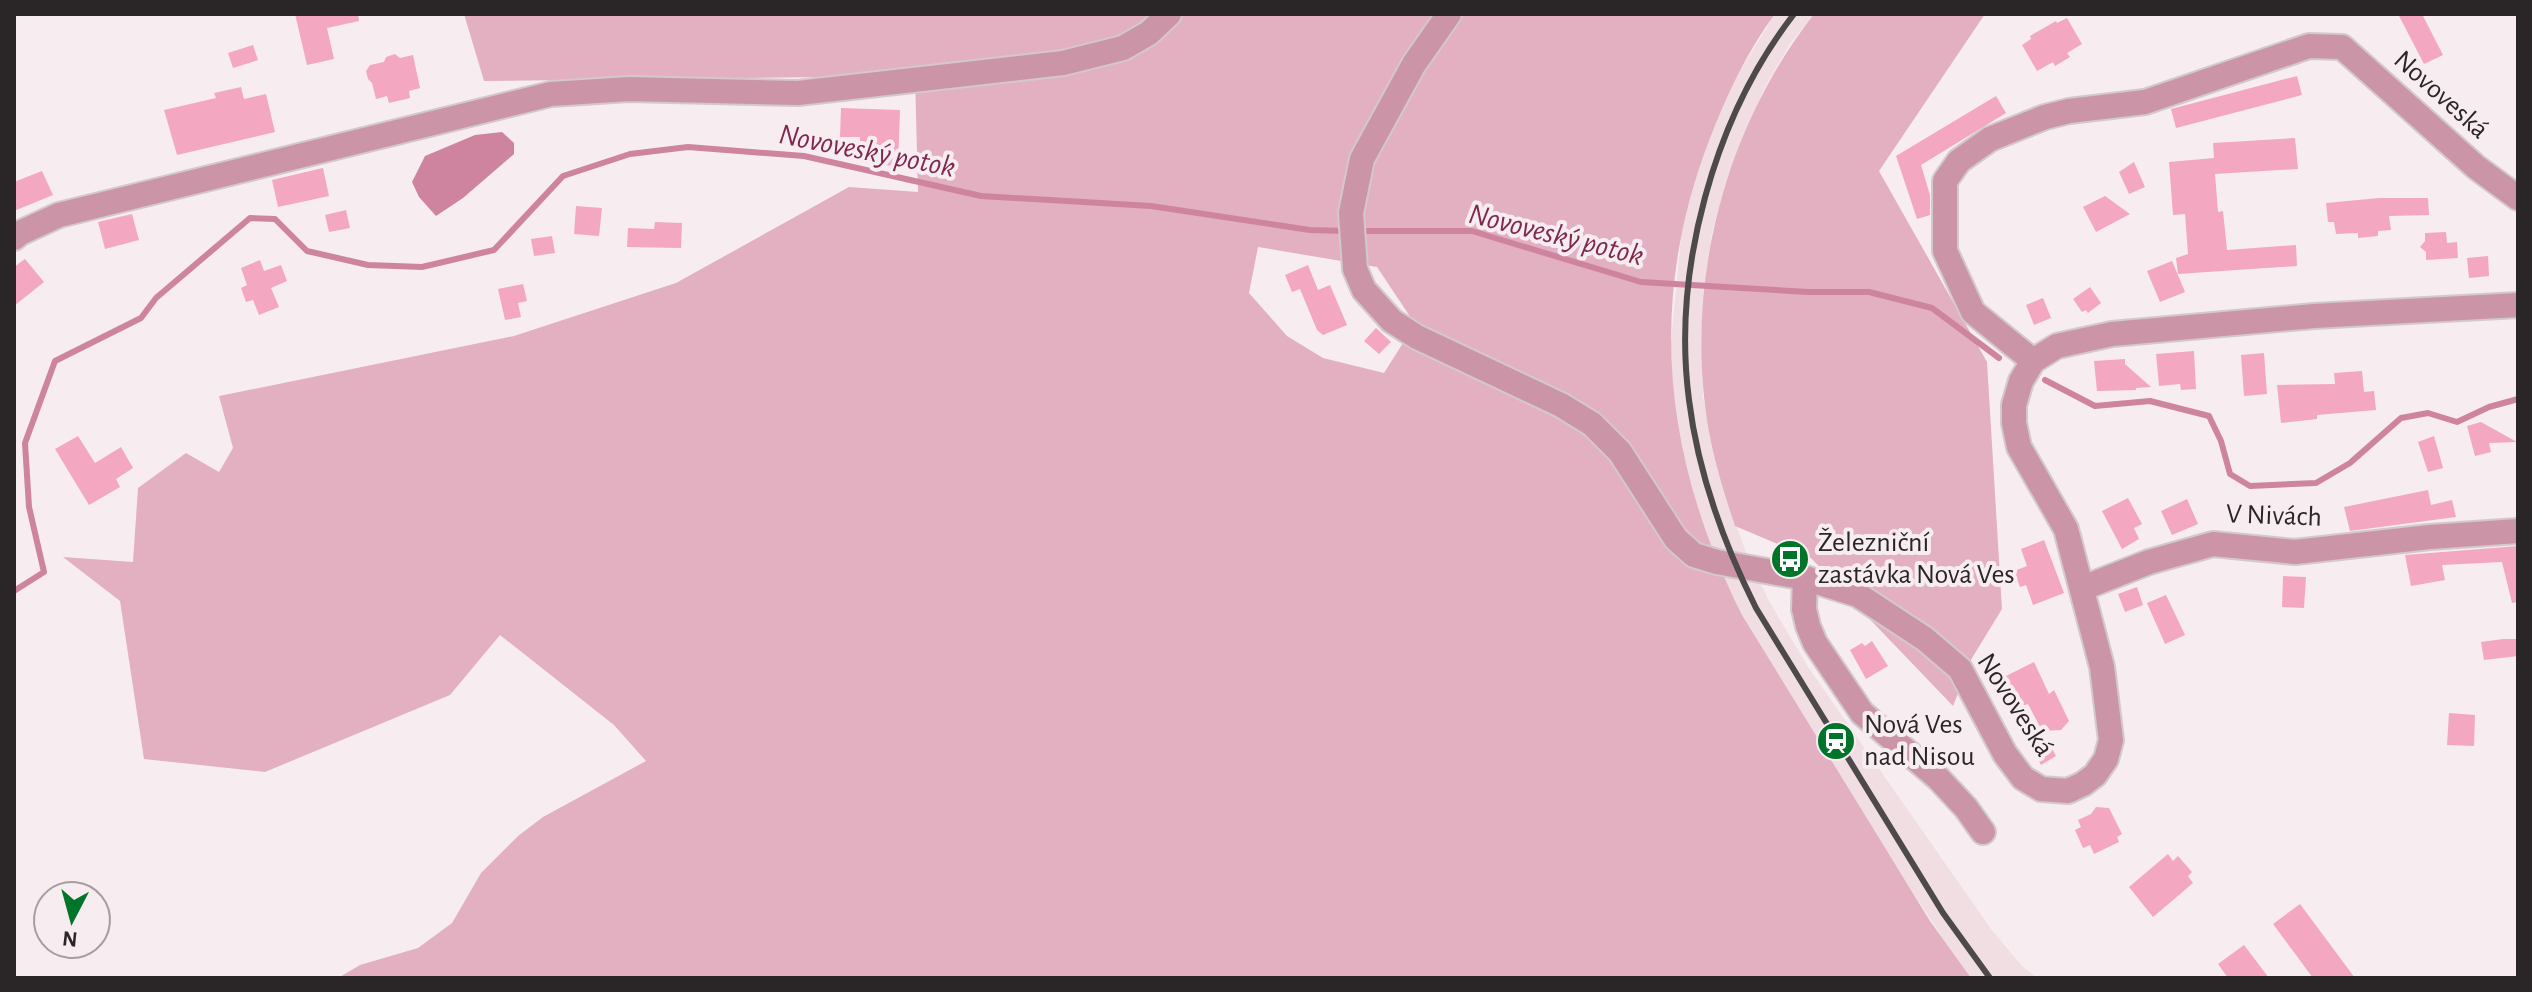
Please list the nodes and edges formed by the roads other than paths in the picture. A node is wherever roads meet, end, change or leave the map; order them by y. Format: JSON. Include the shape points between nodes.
{"nodes":[{"id":1,"x":1169,"y":14,"type":"edge"},
{"id":2,"x":1449,"y":14,"type":"edge"},
{"id":3,"x":2518,"y":198,"type":"edge"},
{"id":4,"x":14,"y":238,"type":"edge"},
{"id":5,"x":2518,"y":305,"type":"edge"},
{"id":6,"x":2033,"y":361,"type":"junction"},
{"id":7,"x":2518,"y":531,"type":"edge"},
{"id":8,"x":1805,"y":578,"type":"junction"},
{"id":9,"x":2083,"y":588,"type":"junction"},
{"id":10,"x":1983,"y":832,"type":"dead end"}],
"edges":[{"from":1,"to":4,"type":"street","via":[[1123,48],[1063,63],[798,93],[629,89],[551,94],[59,215]]},
{"from":2,"to":8,"type":"street","name":"Novoveská","via":[[1414,64],[1362,159],[1351,213],[1355,269],[1364,290],[1392,321],[1417,337],[1592,424],[1620,452],[1686,549],[1703,559]]},
{"from":3,"to":6,"type":"street","name":"Novoveská","via":[[2342,47],[2309,46],[2145,102],[2045,117],[1990,139],[1959,161],[1945,181],[1945,251],[1973,312]]},
{"from":5,"to":6,"type":"street","via":[[2112,334],[2057,346]]},
{"from":6,"to":9,"type":"street","name":"Novoveská","via":[[2014,405],[2019,447],[2066,529]]},
{"from":7,"to":9,"type":"street","name":"V Nivách","via":[[2295,552],[2213,544]]},
{"from":8,"to":9,"type":"street","name":"Novoveská","via":[[1858,595],[1925,639],[1960,669],[2023,778],[2057,791],[2068,791],[2095,775],[2111,740],[2102,667]]},
{"from":8,"to":10,"type":"street","via":[[1804,609],[1815,643],[1862,713],[1938,778]]}]}
